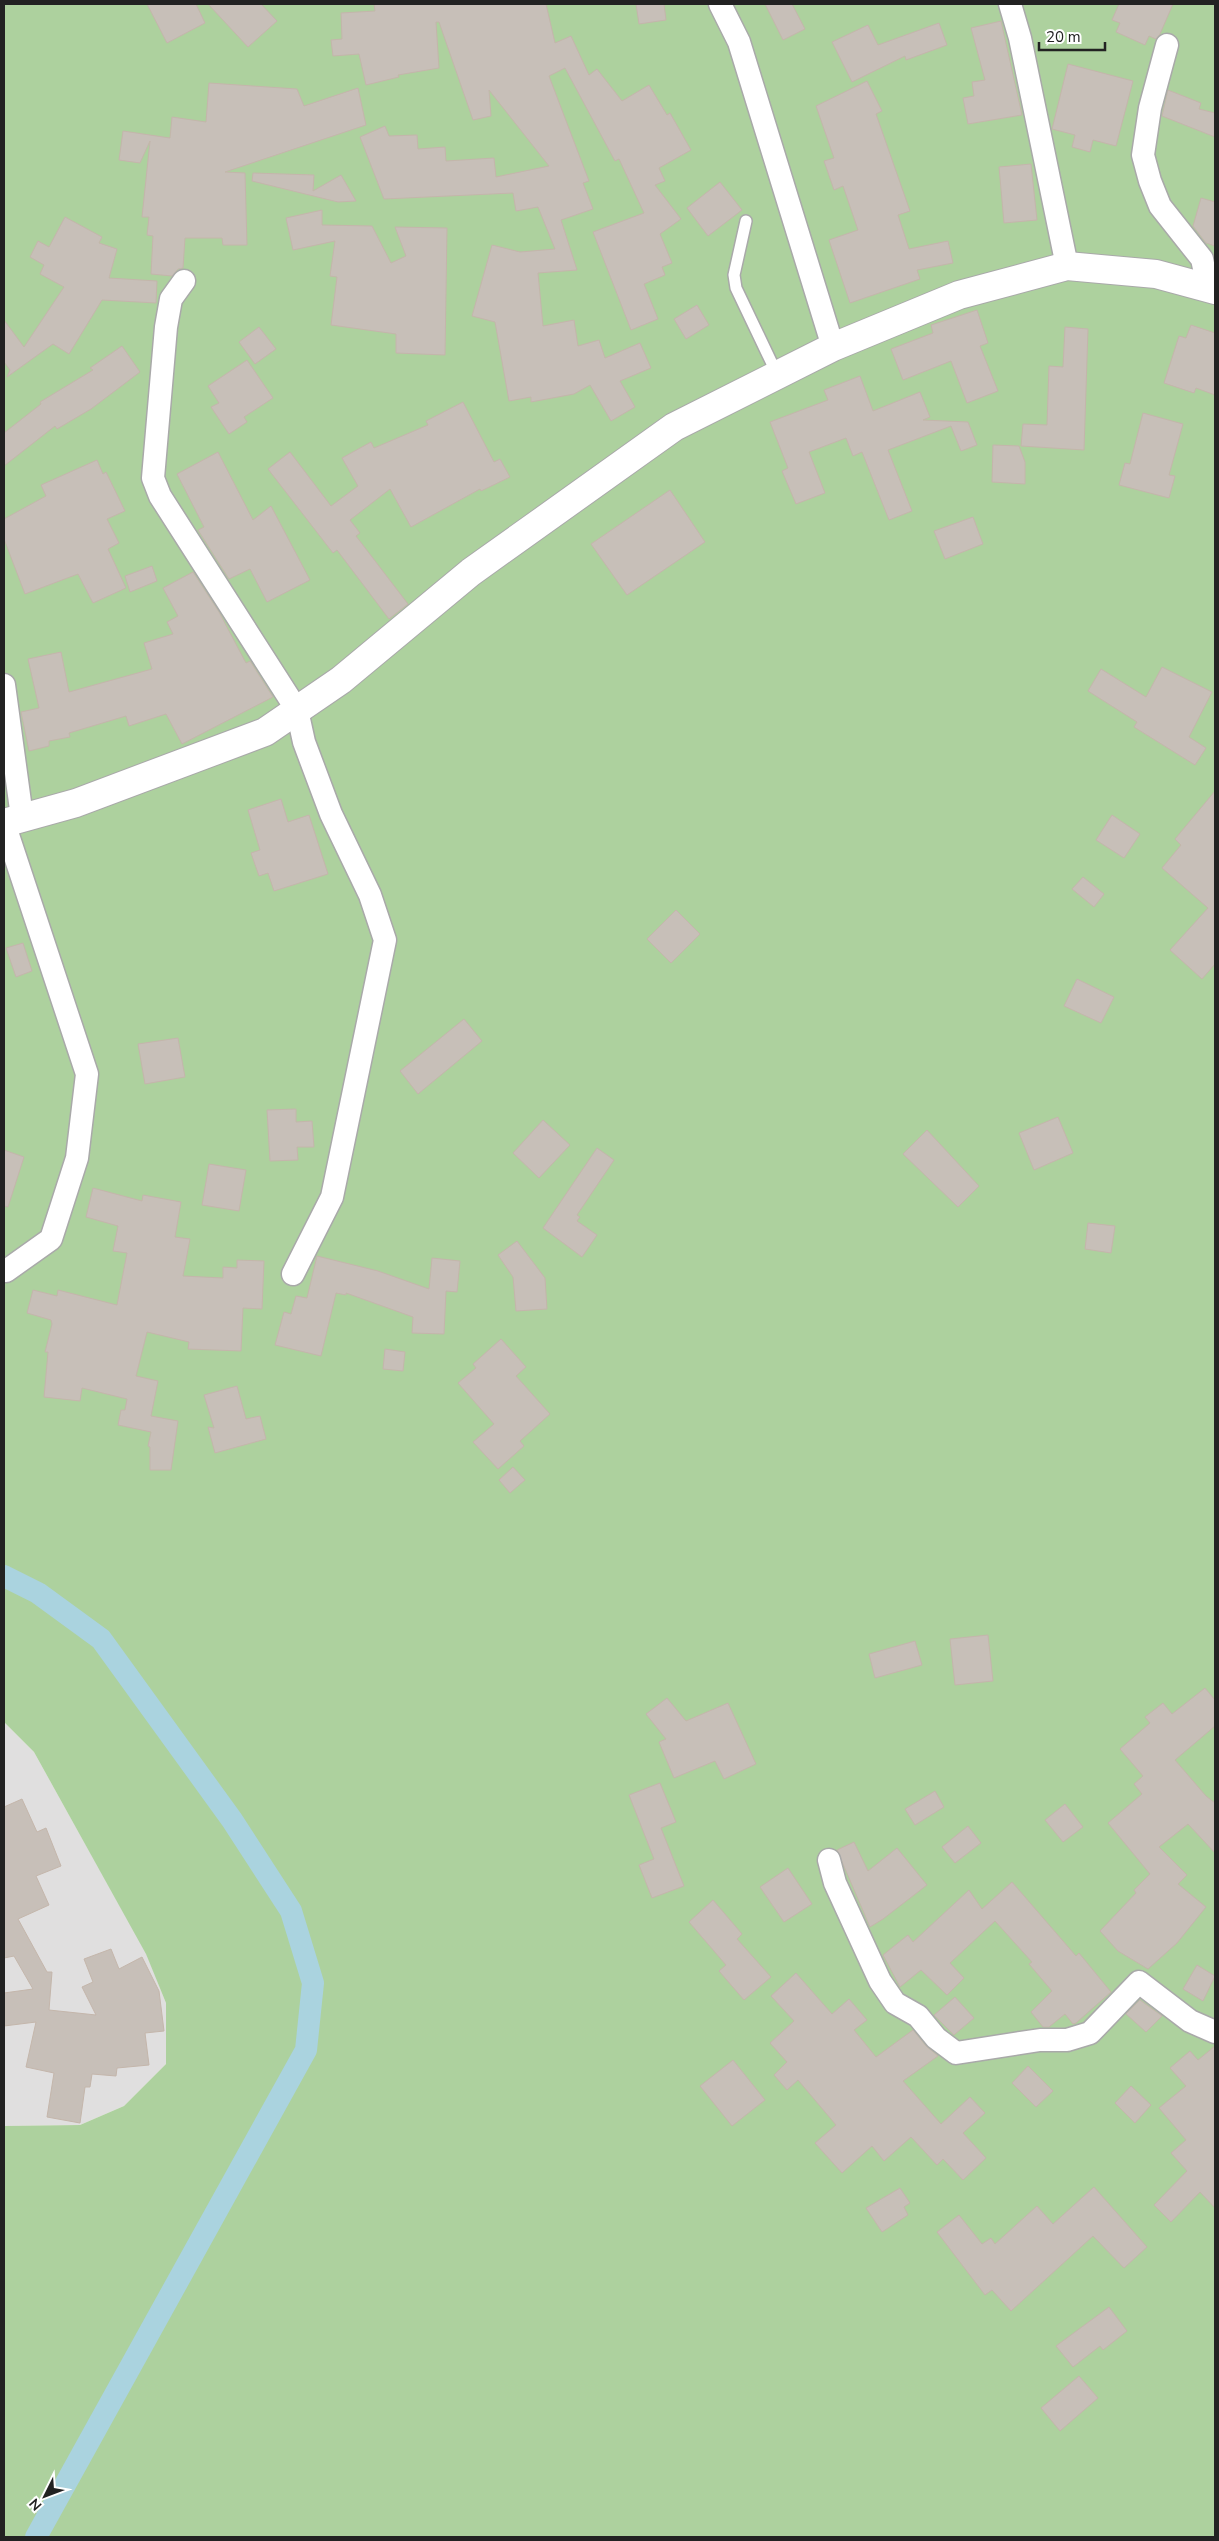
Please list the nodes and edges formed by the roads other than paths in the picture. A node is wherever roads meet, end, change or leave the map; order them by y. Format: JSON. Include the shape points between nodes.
{"nodes":[{"id":1,"x":720,"y":4,"type":"edge"},
{"id":2,"x":1010,"y":4,"type":"edge"},
{"id":3,"x":1167,"y":45,"type":"dead end"},
{"id":4,"x":746,"y":221,"type":"dead end"},
{"id":5,"x":1067,"y":266,"type":"junction"},
{"id":6,"x":184,"y":281,"type":"dead end"},
{"id":7,"x":1212,"y":289,"type":"edge"},
{"id":8,"x":833,"y":347,"type":"junction"},
{"id":9,"x":777,"y":374,"type":"junction"},
{"id":10,"x":4,"y":685,"type":"edge"},
{"id":11,"x":297,"y":710,"type":"junction"},
{"id":12,"x":10,"y":821,"type":"edge"},
{"id":13,"x":6,"y":1271,"type":"dead end"},
{"id":14,"x":293,"y":1274,"type":"dead end"},
{"id":15,"x":829,"y":1860,"type":"dead end"},
{"id":16,"x":1215,"y":2032,"type":"edge"}],
"edges":[{"from":1,"to":8,"type":"street","via":[[739,42]]},
{"from":2,"to":5,"type":"street","via":[[1022,47]]},
{"from":3,"to":7,"type":"street","via":[[1150,108],[1143,154],[1160,206],[1202,259]]},
{"from":4,"to":9,"type":"lane","via":[[734,275],[736,288]]},
{"from":5,"to":7,"type":"street","via":[[1156,274]]},
{"from":5,"to":8,"type":"street","via":[[959,295]]},
{"from":6,"to":11,"type":"street","via":[[171,299],[166,327],[153,478],[160,496]]},
{"from":8,"to":9,"type":"street"},
{"from":9,"to":11,"type":"street","via":[[674,427],[471,572],[341,680]]},
{"from":10,"to":12,"type":"street"},
{"from":11,"to":12,"type":"street","via":[[265,732],[76,803]]},
{"from":11,"to":14,"type":"street","via":[[304,742],[330,814],[370,895],[386,940],[332,1197]]},
{"from":12,"to":13,"type":"street","via":[[87,1074],[77,1158],[52,1239]]},
{"from":15,"to":16,"type":"street","via":[[880,1981],[895,2003],[918,2016],[936,2038],[956,2053],[1040,2040],[1067,2040],[1090,2033],[1139,1982],[1190,2021]]}]}
